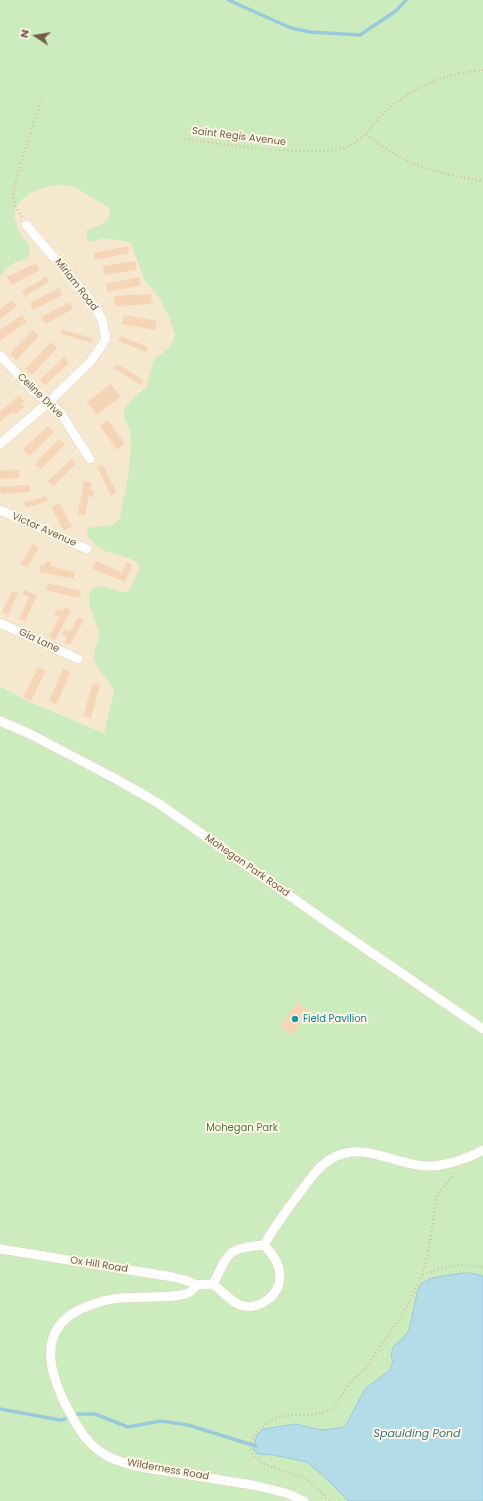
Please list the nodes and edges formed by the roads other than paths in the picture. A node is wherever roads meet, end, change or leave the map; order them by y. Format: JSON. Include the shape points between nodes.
{"nodes":[{"id":1,"x":26,"y":225,"type":"road end"},
{"id":2,"x":0,"y":356,"type":"edge"},
{"id":3,"x":49,"y":402,"type":"junction"},
{"id":4,"x":0,"y":444,"type":"edge"},
{"id":5,"x":90,"y":459,"type":"dead end"},
{"id":6,"x":0,"y":510,"type":"edge"},
{"id":7,"x":87,"y":549,"type":"dead end"},
{"id":8,"x":0,"y":623,"type":"edge"},
{"id":9,"x":78,"y":659,"type":"dead end"},
{"id":10,"x":0,"y":721,"type":"edge"},
{"id":11,"x":483,"y":1029,"type":"edge"},
{"id":12,"x":483,"y":1150,"type":"edge"},
{"id":13,"x":264,"y":1244,"type":"junction"},
{"id":14,"x":0,"y":1249,"type":"edge"},
{"id":15,"x":214,"y":1284,"type":"junction"},
{"id":16,"x":197,"y":1286,"type":"junction"},
{"id":17,"x":304,"y":1501,"type":"edge"}],
"edges":[{"from":1,"to":3,"type":"street","name":"Miriam Road","via":[[88,297],[102,319],[106,339],[91,361]]},
{"from":2,"to":3,"type":"street","name":"Celine Drive","via":[[33,391]]},
{"from":3,"to":4,"type":"street","name":"Miriam Road"},
{"from":3,"to":5,"type":"street","name":"Celine Drive","via":[[60,412]]},
{"from":6,"to":7,"type":"street","name":"Victor Avenue"},
{"from":8,"to":9,"type":"street","name":"Gia Lane"},
{"from":10,"to":11,"type":"street","name":"Mohegan Park Road","via":[[30,734],[158,803]]},
{"from":12,"to":13,"type":"street","via":[[458,1160],[426,1166],[363,1151],[336,1156],[314,1174]]},
{"from":13,"to":15,"type":"street","via":[[243,1247],[230,1253],[224,1260]]},
{"from":13,"to":15,"type":"street","via":[[272,1253],[280,1272],[278,1287],[269,1299],[256,1306],[241,1305]]},
{"from":14,"to":16,"type":"street","name":"Ox Hill Road","via":[[172,1277]]},
{"from":15,"to":16,"type":"street","name":"Wilderness Road"},
{"from":16,"to":17,"type":"street","name":"Wilderness Road","via":[[185,1294],[98,1302],[65,1318],[57,1327],[52,1339],[50,1358],[55,1379],[69,1411],[91,1444],[112,1459],[146,1468],[253,1485],[286,1493]]}]}
